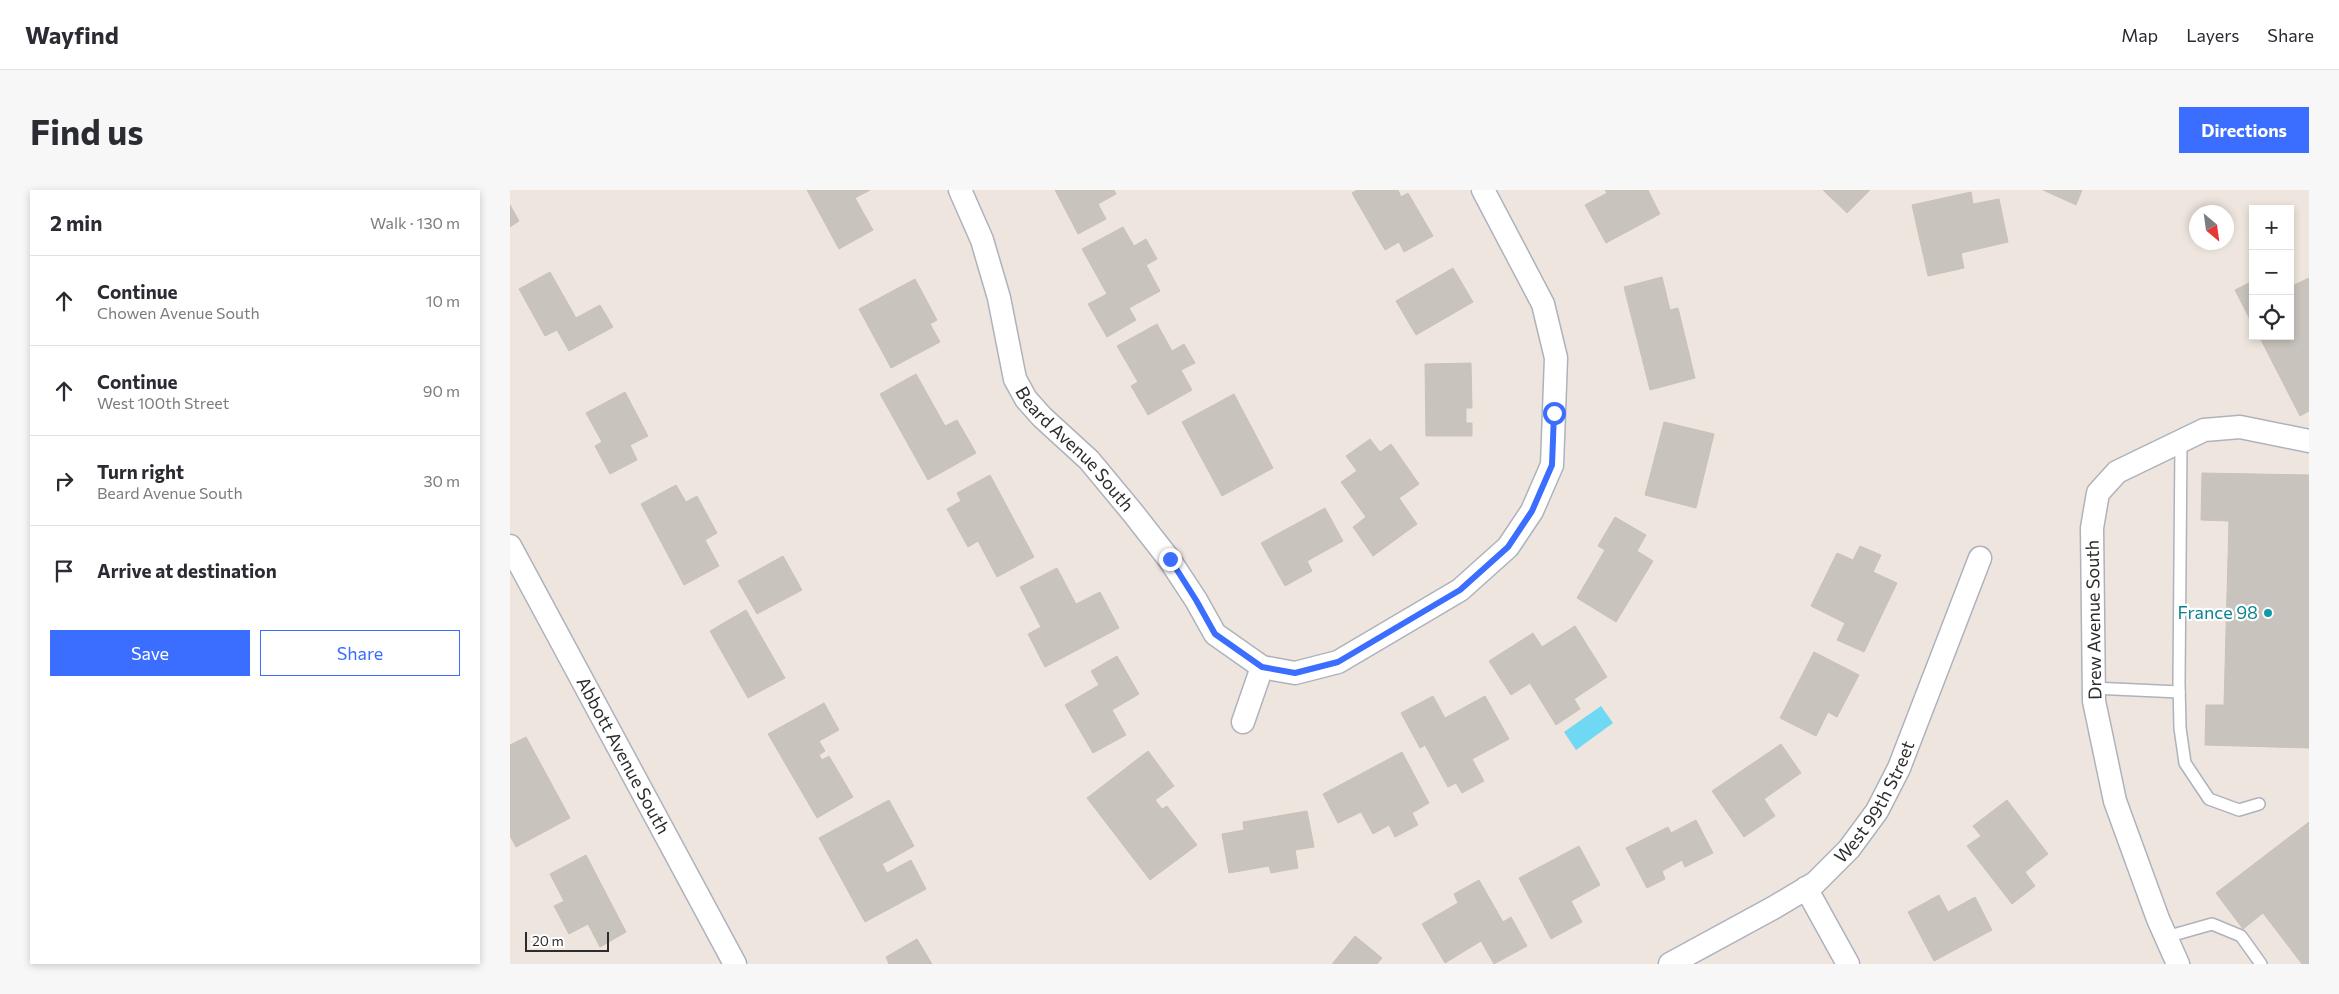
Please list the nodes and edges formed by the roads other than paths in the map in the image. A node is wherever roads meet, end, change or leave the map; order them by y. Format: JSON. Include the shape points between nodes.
{"nodes":[{"id":1,"x":960,"y":190,"type":"edge"},
{"id":2,"x":1483,"y":190,"type":"edge"},
{"id":3,"x":2309,"y":440,"type":"edge"},
{"id":4,"x":2181,"y":441,"type":"junction"},
{"id":5,"x":510,"y":546,"type":"edge"},
{"id":6,"x":1980,"y":558,"type":"dead end"},
{"id":7,"x":1262,"y":667,"type":"junction"},
{"id":8,"x":2094,"y":688,"type":"junction"},
{"id":9,"x":2179,"y":692,"type":"junction"},
{"id":10,"x":1243,"y":722,"type":"dead end"},
{"id":11,"x":2260,"y":804,"type":"dead end"},
{"id":12,"x":1806,"y":888,"type":"junction"},
{"id":13,"x":2166,"y":937,"type":"junction"},
{"id":14,"x":735,"y":964,"type":"edge"},
{"id":15,"x":1670,"y":964,"type":"edge"},
{"id":16,"x":1848,"y":964,"type":"edge"},
{"id":17,"x":2178,"y":964,"type":"edge"},
{"id":18,"x":2261,"y":964,"type":"edge"}],
"edges":[{"from":1,"to":7,"type":"street","name":"Beard Avenue South","via":[[982,240],[999,298],[1015,379],[1026,399],[1089,460],[1170,559],[1215,634]]},
{"from":2,"to":7,"type":"street","via":[[1544,304],[1556,358],[1552,465],[1532,511],[1508,547],[1460,590],[1338,662],[1295,673]]},
{"from":3,"to":4,"type":"street","name":"Drew Avenue South","via":[[2240,427],[2204,430]]},
{"from":4,"to":8,"type":"street","name":"Drew Avenue South","via":[[2117,472],[2098,493],[2092,528]]},
{"from":4,"to":9,"type":"lane"},
{"from":5,"to":14,"type":"street","name":"Abbott Avenue South"},
{"from":6,"to":12,"type":"street","name":"West 99th Street","via":[[1899,768],[1877,811],[1849,849]]},
{"from":7,"to":10,"type":"street"},
{"from":8,"to":9,"type":"lane"},
{"from":8,"to":13,"type":"street","name":"Drew Avenue South","via":[[2115,800]]},
{"from":9,"to":11,"type":"lane","via":[[2180,728],[2186,763],[2209,799],[2238,810]]},
{"from":12,"to":15,"type":"street","name":"West 99th Street"},
{"from":12,"to":16,"type":"street"},
{"from":13,"to":17,"type":"street","name":"Drew Avenue South"},
{"from":13,"to":18,"type":"lane","via":[[2212,924],[2241,936]]}]}
